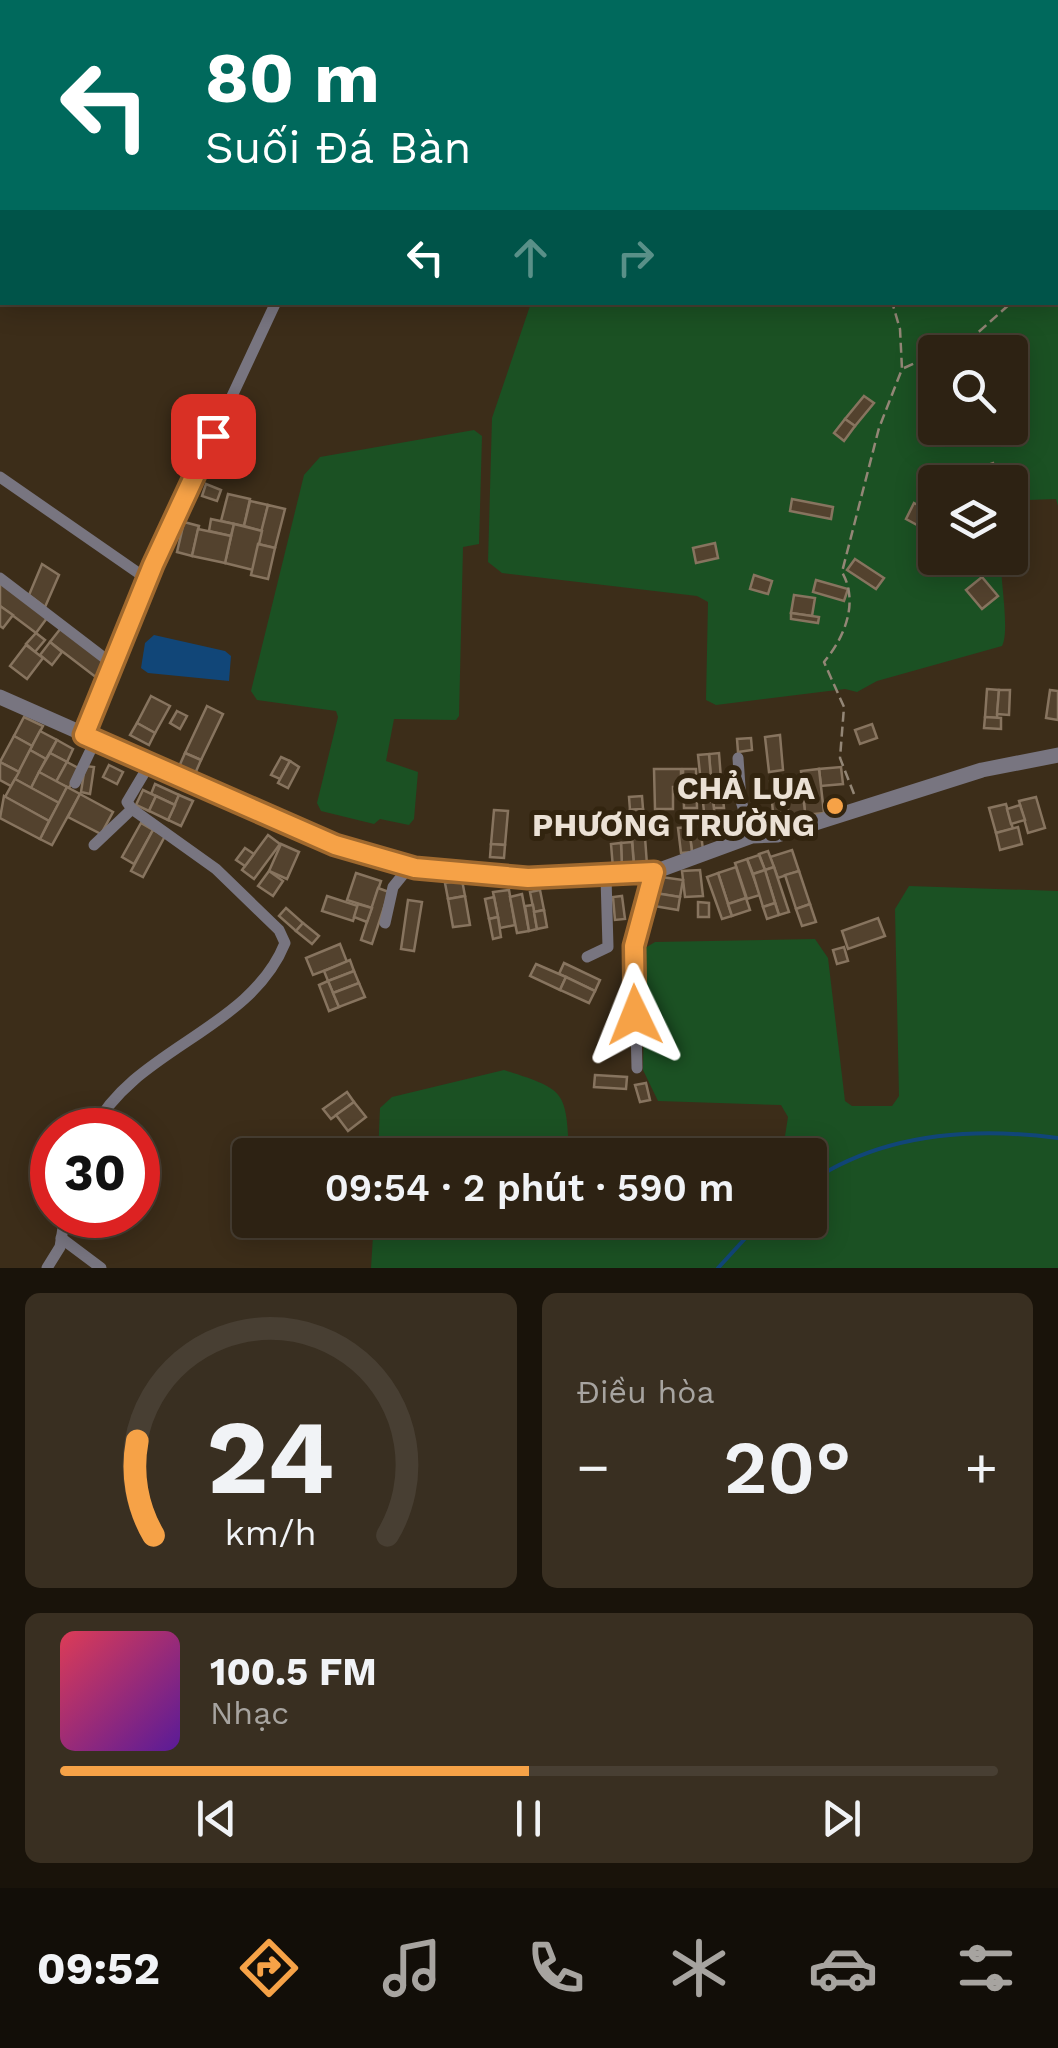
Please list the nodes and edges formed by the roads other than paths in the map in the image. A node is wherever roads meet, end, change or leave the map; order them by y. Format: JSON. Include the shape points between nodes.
{"nodes":[{"id":1,"x":275,"y":305,"type":"edge"},
{"id":2,"x":0,"y":477,"type":"edge"},
{"id":3,"x":0,"y":578,"type":"edge"},
{"id":4,"x":147,"y":578,"type":"junction"},
{"id":5,"x":115,"y":666,"type":"junction"},
{"id":6,"x":0,"y":696,"type":"edge"},
{"id":7,"x":89,"y":738,"type":"junction"},
{"id":8,"x":1058,"y":755,"type":"edge"},
{"id":9,"x":738,"y":758,"type":"dead end"},
{"id":10,"x":149,"y":765,"type":"junction"},
{"id":11,"x":75,"y":783,"type":"dead end"},
{"id":12,"x":132,"y":809,"type":"junction"},
{"id":13,"x":752,"y":836,"type":"junction"},
{"id":14,"x":94,"y":846,"type":"dead end"},
{"id":15,"x":410,"y":866,"type":"junction"},
{"id":16,"x":654,"y":872,"type":"junction"},
{"id":17,"x":606,"y":877,"type":"junction"},
{"id":18,"x":385,"y":923,"type":"dead end"},
{"id":19,"x":587,"y":957,"type":"dead end"},
{"id":20,"x":636,"y":1068,"type":"dead end"},
{"id":21,"x":111,"y":1108,"type":"edge"},
{"id":22,"x":61,"y":1238,"type":"joint"},
{"id":23,"x":48,"y":1268,"type":"edge"},
{"id":24,"x":101,"y":1268,"type":"edge"}],
"edges":[{"from":1,"to":4,"type":"street"},
{"from":2,"to":4,"type":"street"},
{"from":3,"to":5,"type":"street"},
{"from":4,"to":5,"type":"street"},
{"from":5,"to":7,"type":"street"},
{"from":6,"to":7,"type":"street"},
{"from":7,"to":10,"type":"street"},
{"from":7,"to":11,"type":"street"},
{"from":8,"to":13,"type":"street","via":[[982,770],[777,835]]},
{"from":9,"to":13,"type":"street"},
{"from":10,"to":12,"type":"street","via":[[130,793]]},
{"from":10,"to":15,"type":"street","via":[[335,845]]},
{"from":12,"to":14,"type":"street"},
{"from":12,"to":21,"type":"street","via":[[216,869],[285,942],[253,988],[141,1072]]},
{"from":13,"to":16,"type":"street"},
{"from":15,"to":17,"type":"street","via":[[528,878]]},
{"from":15,"to":18,"type":"street","via":[[394,887]]},
{"from":16,"to":17,"type":"street"},
{"from":16,"to":20,"type":"street","via":[[634,946]]},
{"from":17,"to":19,"type":"street","via":[[608,947]]},
{"from":22,"to":23,"type":"street"},
{"from":22,"to":24,"type":"street"}]}
